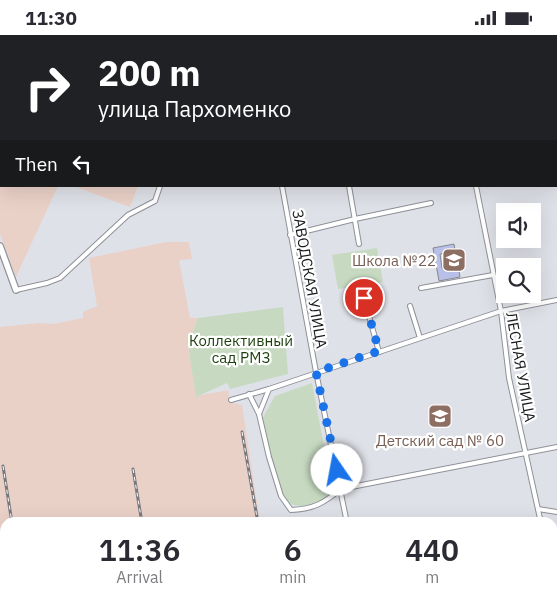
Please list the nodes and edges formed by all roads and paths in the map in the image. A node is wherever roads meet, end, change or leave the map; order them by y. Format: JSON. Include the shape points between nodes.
{"nodes":[{"id":1,"x":160,"y":187,"type":"edge"},
{"id":2,"x":282,"y":187,"type":"edge"},
{"id":3,"x":349,"y":187,"type":"edge"},
{"id":4,"x":476,"y":187,"type":"edge"},
{"id":5,"x":431,"y":203,"type":"dead end"},
{"id":6,"x":355,"y":219,"type":"junction"},
{"id":7,"x":290,"y":235,"type":"junction"},
{"id":8,"x":359,"y":244,"type":"dead end"},
{"id":9,"x":0,"y":246,"type":"edge"},
{"id":10,"x":493,"y":275,"type":"junction"},
{"id":11,"x":421,"y":288,"type":"dead end"},
{"id":12,"x":16,"y":290,"type":"joint"},
{"id":13,"x":364,"y":298,"type":"dead end"},
{"id":14,"x":557,"y":300,"type":"edge"},
{"id":15,"x":410,"y":306,"type":"dead end"},
{"id":16,"x":501,"y":311,"type":"junction"},
{"id":17,"x":420,"y":338,"type":"junction"},
{"id":18,"x":379,"y":351,"type":"junction"},
{"id":19,"x":316,"y":372,"type":"junction"},
{"id":20,"x":269,"y":389,"type":"junction"},
{"id":21,"x":250,"y":394,"type":"junction"},
{"id":22,"x":232,"y":400,"type":"dead end"},
{"id":23,"x":259,"y":414,"type":"junction"},
{"id":24,"x":557,"y":447,"type":"edge"},
{"id":25,"x":526,"y":455,"type":"junction"},
{"id":26,"x":341,"y":489,"type":"junction"},
{"id":27,"x":538,"y":509,"type":"junction"},
{"id":28,"x":557,"y":512,"type":"edge"},
{"id":29,"x":346,"y":517,"type":"edge"},
{"id":30,"x":540,"y":517,"type":"edge"}],
"edges":[{"from":1,"to":12,"type":"street","via":[[155,201],[128,215],[60,278]]},
{"from":2,"to":7,"type":"street","name":"ЗАВОДСКАЯ УЛИЦА"},
{"from":3,"to":6,"type":"street"},
{"from":4,"to":10,"type":"street","name":"ЛЕСНАЯ УЛИЦА"},
{"from":5,"to":6,"type":"street"},
{"from":6,"to":7,"type":"street"},
{"from":6,"to":8,"type":"street"},
{"from":7,"to":19,"type":"street","name":"ЗАВОДСКАЯ УЛИЦА"},
{"from":9,"to":12,"type":"street"},
{"from":10,"to":11,"type":"street"},
{"from":10,"to":16,"type":"street","name":"ЛЕСНАЯ УЛИЦА"},
{"from":13,"to":18,"type":"street"},
{"from":14,"to":16,"type":"street"},
{"from":15,"to":17,"type":"street"},
{"from":16,"to":17,"type":"street"},
{"from":16,"to":25,"type":"street","name":"ЛЕСНАЯ УЛИЦА","via":[[510,378]]},
{"from":17,"to":18,"type":"street"},
{"from":18,"to":19,"type":"street"},
{"from":19,"to":20,"type":"street"},
{"from":19,"to":26,"type":"street","name":"ЗАВОДСКАЯ УЛИЦА"},
{"from":20,"to":21,"type":"street"},
{"from":20,"to":23,"type":"street"},
{"from":21,"to":22,"type":"street"},
{"from":21,"to":23,"type":"street"},
{"from":23,"to":26,"type":"street","via":[[281,495],[291,510],[326,502]]},
{"from":24,"to":25,"type":"street"},
{"from":25,"to":26,"type":"street"},
{"from":25,"to":27,"type":"street","name":"ЛЕСНАЯ УЛИЦА"},
{"from":26,"to":29,"type":"street","name":"ЗАВОДСКАЯ УЛИЦА"},
{"from":27,"to":28,"type":"street"},
{"from":27,"to":30,"type":"street","name":"ЛЕСНАЯ УЛИЦА"}]}
